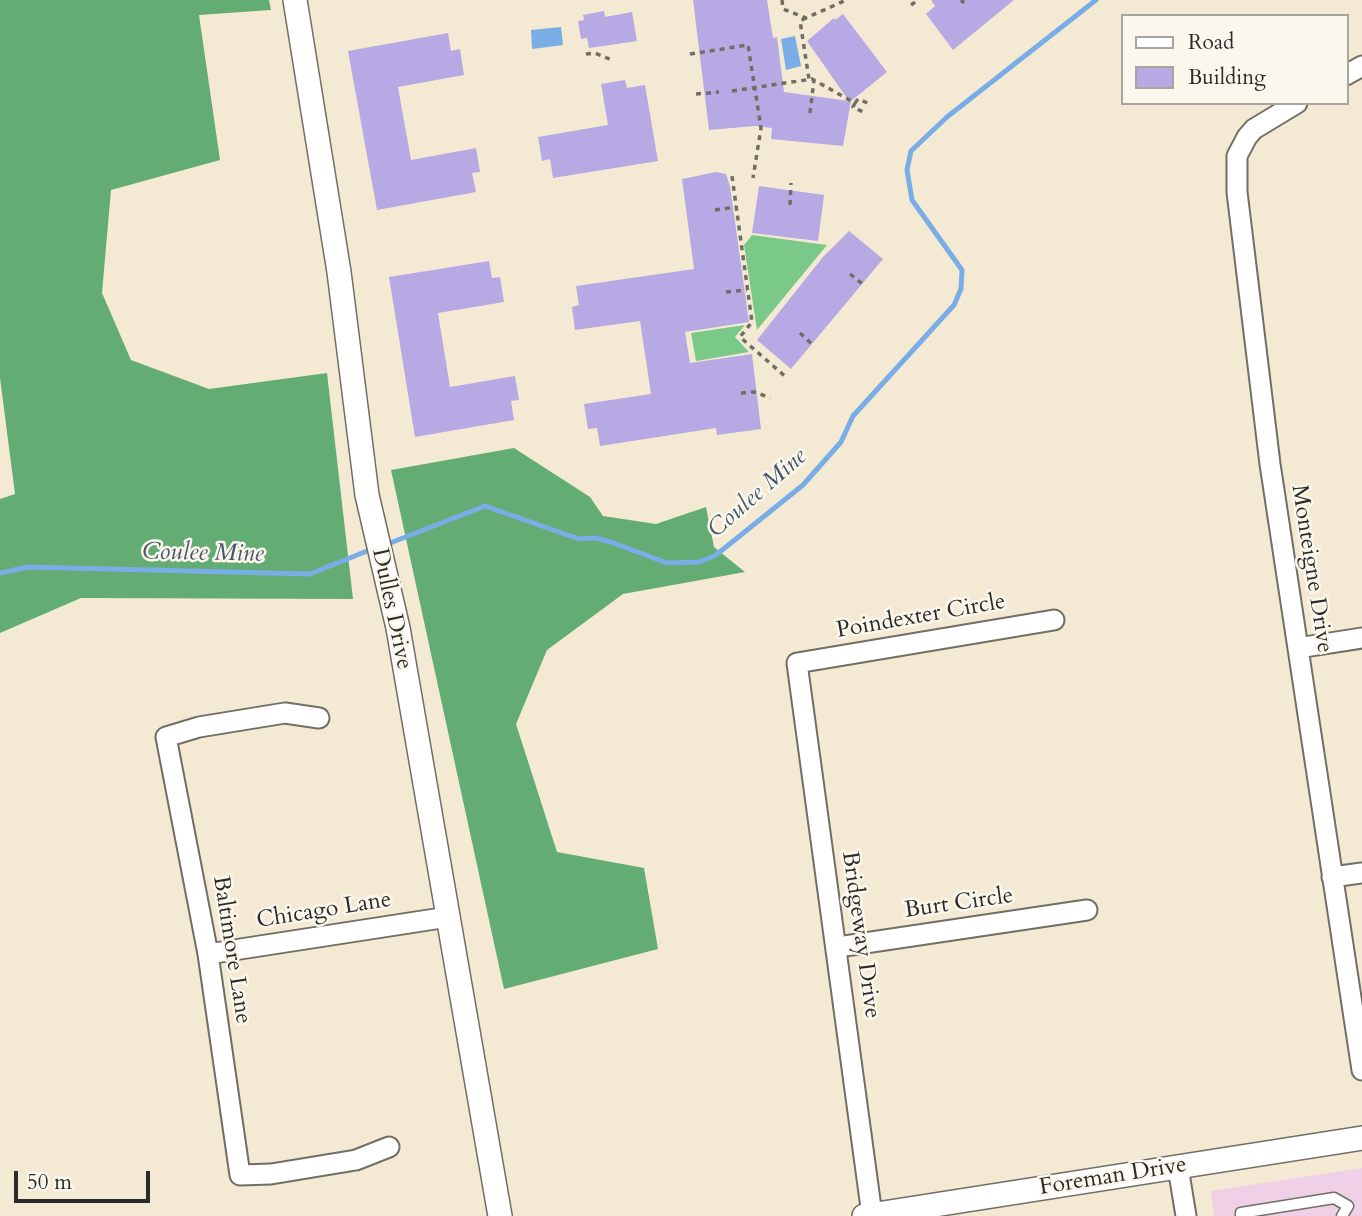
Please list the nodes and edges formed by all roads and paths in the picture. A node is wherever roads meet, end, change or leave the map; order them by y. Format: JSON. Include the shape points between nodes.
{"nodes":[{"id":1,"x":295,"y":0,"type":"edge"},
{"id":2,"x":782,"y":0,"type":"edge"},
{"id":3,"x":918,"y":0,"type":"edge"},
{"id":4,"x":844,"y":1,"type":"edge"},
{"id":5,"x":911,"y":5,"type":"dead end"},
{"id":6,"x":806,"y":18,"type":"junction"},
{"id":7,"x":586,"y":54,"type":"dead end"},
{"id":8,"x":690,"y":54,"type":"dead end"},
{"id":9,"x":614,"y":61,"type":"dead end"},
{"id":10,"x":811,"y":80,"type":"junction"},
{"id":11,"x":755,"y":85,"type":"junction"},
{"id":12,"x":732,"y":90,"type":"dead end"},
{"id":13,"x":719,"y":92,"type":"dead end"},
{"id":14,"x":696,"y":94,"type":"dead end"},
{"id":15,"x":855,"y":103,"type":"junction"},
{"id":16,"x":870,"y":104,"type":"dead end"},
{"id":17,"x":1294,"y":105,"type":"edge"},
{"id":18,"x":810,"y":113,"type":"dead end"},
{"id":19,"x":865,"y":113,"type":"dead end"},
{"id":20,"x":732,"y":176,"type":"dead end"},
{"id":21,"x":753,"y":178,"type":"dead end"},
{"id":22,"x":791,"y":183,"type":"dead end"},
{"id":23,"x":790,"y":205,"type":"dead end"},
{"id":24,"x":736,"y":207,"type":"junction"},
{"id":25,"x":716,"y":210,"type":"dead end"},
{"id":26,"x":850,"y":274,"type":"dead end"},
{"id":27,"x":864,"y":286,"type":"dead end"},
{"id":28,"x":747,"y":290,"type":"junction"},
{"id":29,"x":726,"y":292,"type":"dead end"},
{"id":30,"x":800,"y":333,"type":"dead end"},
{"id":31,"x":814,"y":346,"type":"dead end"},
{"id":32,"x":787,"y":378,"type":"dead end"},
{"id":33,"x":741,"y":393,"type":"dead end"},
{"id":34,"x":770,"y":398,"type":"dead end"},
{"id":35,"x":1054,"y":620,"type":"dead end"},
{"id":36,"x":1362,"y":638,"type":"edge"},
{"id":37,"x":1298,"y":648,"type":"junction"},
{"id":38,"x":797,"y":663,"type":"joint"},
{"id":39,"x":319,"y":718,"type":"dead end"},
{"id":40,"x":1362,"y":873,"type":"edge"},
{"id":41,"x":1332,"y":877,"type":"junction"},
{"id":42,"x":1087,"y":910,"type":"dead end"},
{"id":43,"x":448,"y":917,"type":"junction"},
{"id":44,"x":838,"y":947,"type":"junction"},
{"id":45,"x":208,"y":954,"type":"junction"},
{"id":46,"x":1362,"y":1070,"type":"edge"},
{"id":47,"x":1362,"y":1138,"type":"edge"},
{"id":48,"x":389,"y":1147,"type":"dead end"},
{"id":49,"x":1178,"y":1167,"type":"junction"},
{"id":50,"x":868,"y":1215,"type":"edge"},
{"id":51,"x":500,"y":1216,"type":"edge"},
{"id":52,"x":1186,"y":1216,"type":"edge"},
{"id":53,"x":1241,"y":1216,"type":"edge"},
{"id":54,"x":1342,"y":1216,"type":"edge"}],
"edges":[{"from":1,"to":43,"type":"street","name":"Dulles Drive","via":[[339,271],[367,495],[398,628]]},
{"from":2,"to":6,"type":"path","via":[[783,9]]},
{"from":3,"to":5,"type":"path"},
{"from":4,"to":6,"type":"path"},
{"from":6,"to":10,"type":"path","via":[[800,21]]},
{"from":7,"to":9,"type":"path"},
{"from":8,"to":11,"type":"path","via":[[748,45]]},
{"from":10,"to":11,"type":"path"},
{"from":10,"to":15,"type":"path"},
{"from":10,"to":18,"type":"path"},
{"from":11,"to":12,"type":"path"},
{"from":11,"to":21,"type":"path","via":[[761,128]]},
{"from":13,"to":14,"type":"path"},
{"from":15,"to":16,"type":"path","via":[[858,99]]},
{"from":15,"to":19,"type":"path","via":[[853,107]]},
{"from":17,"to":37,"type":"street","name":"Monteigne Drive","via":[[1254,129],[1240,147],[1236,167],[1270,464]]},
{"from":20,"to":24,"type":"path"},
{"from":22,"to":23,"type":"path"},
{"from":24,"to":25,"type":"path"},
{"from":24,"to":28,"type":"path"},
{"from":26,"to":27,"type":"path"},
{"from":28,"to":29,"type":"path"},
{"from":28,"to":32,"type":"path","via":[[752,322],[740,337]]},
{"from":30,"to":31,"type":"path"},
{"from":33,"to":34,"type":"path"},
{"from":35,"to":38,"type":"street","name":"Poindexter Circle"},
{"from":36,"to":37,"type":"street"},
{"from":37,"to":41,"type":"street","name":"Monteigne Drive"},
{"from":38,"to":44,"type":"street","name":"Bridgeway Drive"},
{"from":39,"to":45,"type":"street","name":"Baltimore Lane","via":[[285,713],[166,737]]},
{"from":40,"to":41,"type":"street"},
{"from":41,"to":46,"type":"street","name":"Monteigne Drive"},
{"from":42,"to":44,"type":"street","name":"Burt Circle"},
{"from":43,"to":45,"type":"street","name":"Chicago Lane"},
{"from":43,"to":51,"type":"street","name":"Dulles Drive"},
{"from":44,"to":50,"type":"street","name":"Bridgeway Drive"},
{"from":45,"to":48,"type":"street","name":"Baltimore Lane","via":[[240,1175],[356,1160]]},
{"from":47,"to":49,"type":"street","name":"Foreman Drive"},
{"from":49,"to":50,"type":"street","name":"Foreman Drive"},
{"from":49,"to":52,"type":"street"},
{"from":53,"to":54,"type":"lane","via":[[1334,1198],[1348,1206]]}]}
